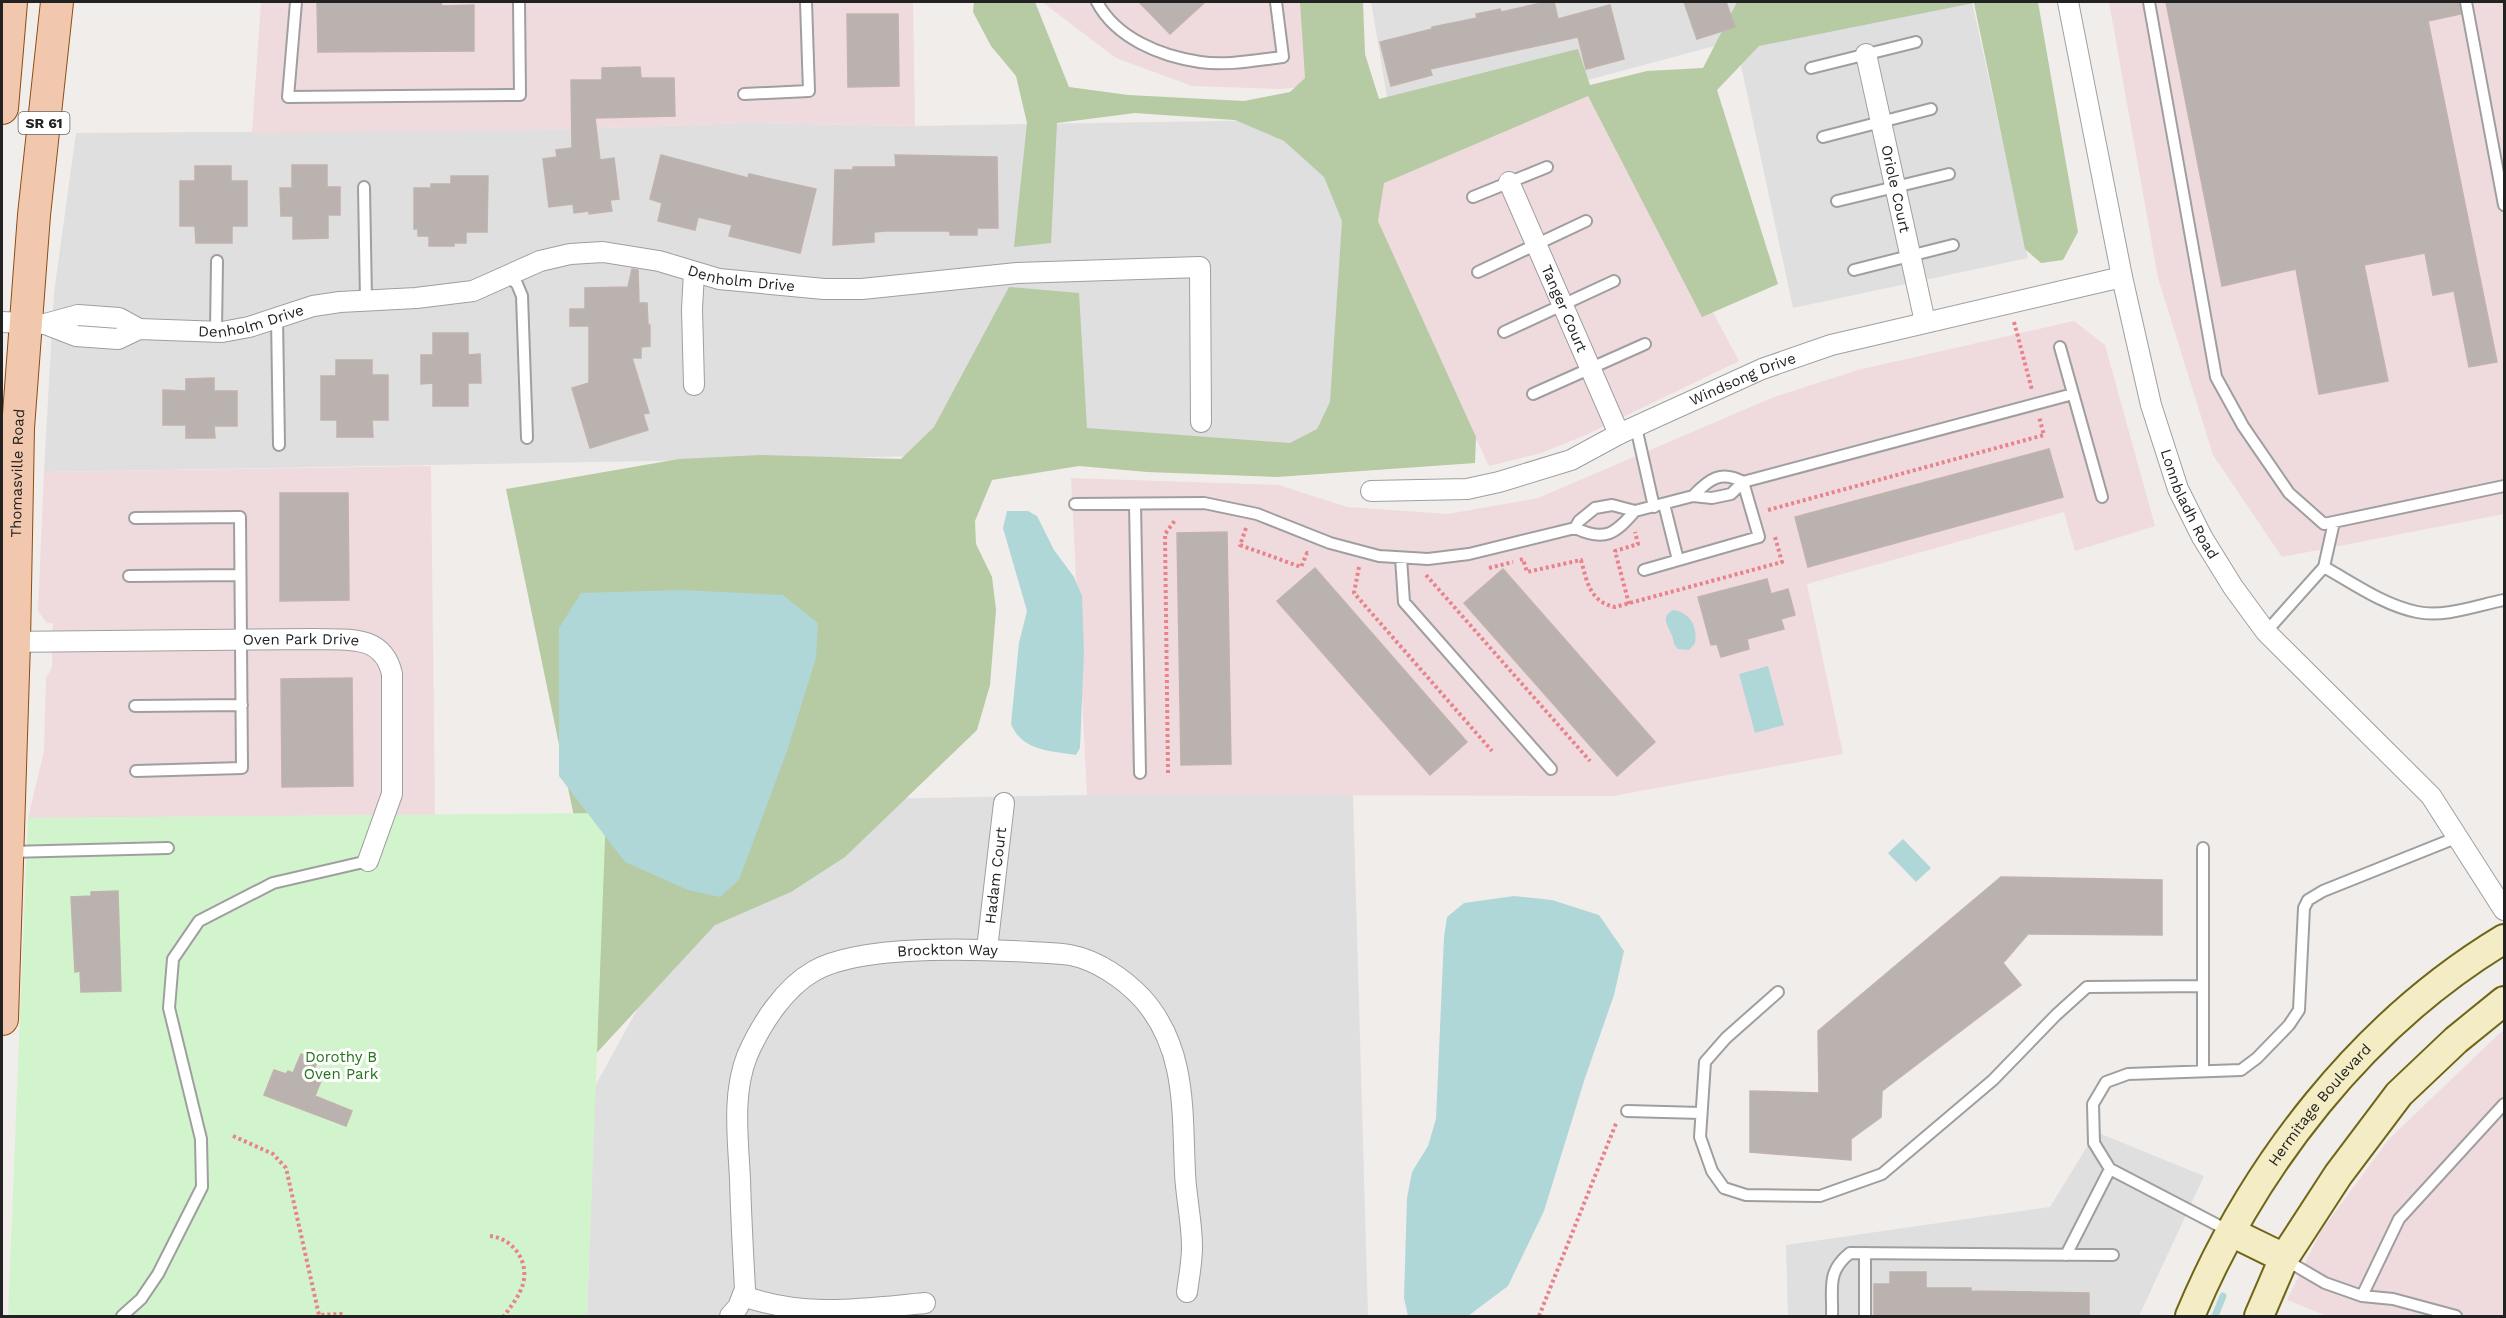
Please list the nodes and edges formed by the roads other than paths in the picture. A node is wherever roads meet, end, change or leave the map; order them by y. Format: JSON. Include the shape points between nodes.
{"nodes":[{"id":1,"x":11,"y":2,"type":"edge"},
{"id":2,"x":57,"y":2,"type":"edge"},
{"id":3,"x":296,"y":2,"type":"edge"},
{"id":4,"x":519,"y":2,"type":"edge"},
{"id":5,"x":806,"y":2,"type":"edge"},
{"id":6,"x":1096,"y":2,"type":"edge"},
{"id":7,"x":1276,"y":2,"type":"edge"},
{"id":8,"x":2068,"y":2,"type":"edge"},
{"id":9,"x":2149,"y":2,"type":"edge"},
{"id":10,"x":2466,"y":2,"type":"edge"},
{"id":11,"x":1916,"y":42,"type":"dead end"},
{"id":12,"x":1866,"y":54,"type":"junction"},
{"id":13,"x":1811,"y":68,"type":"dead end"},
{"id":14,"x":744,"y":94,"type":"dead end"},
{"id":15,"x":2,"y":108,"type":"edge"},
{"id":16,"x":1931,"y":110,"type":"dead end"},
{"id":17,"x":1881,"y":122,"type":"junction"},
{"id":18,"x":1822,"y":137,"type":"dead end"},
{"id":19,"x":1547,"y":167,"type":"dead end"},
{"id":20,"x":1949,"y":174,"type":"dead end"},
{"id":21,"x":1509,"y":182,"type":"junction"},
{"id":22,"x":364,"y":187,"type":"dead end"},
{"id":23,"x":1895,"y":187,"type":"junction"},
{"id":24,"x":1473,"y":197,"type":"dead end"},
{"id":25,"x":1837,"y":201,"type":"dead end"},
{"id":26,"x":2505,"y":205,"type":"edge"},
{"id":27,"x":1586,"y":221,"type":"dead end"},
{"id":28,"x":1536,"y":244,"type":"junction"},
{"id":29,"x":1953,"y":245,"type":"dead end"},
{"id":30,"x":1910,"y":256,"type":"junction"},
{"id":31,"x":217,"y":261,"type":"dead end"},
{"id":32,"x":1854,"y":270,"type":"dead end"},
{"id":33,"x":1478,"y":272,"type":"dead end"},
{"id":34,"x":694,"y":273,"type":"junction"},
{"id":35,"x":508,"y":276,"type":"junction"},
{"id":36,"x":2122,"y":277,"type":"junction"},
{"id":37,"x":1614,"y":281,"type":"dead end"},
{"id":38,"x":366,"y":300,"type":"junction"},
{"id":39,"x":1563,"y":305,"type":"junction"},
{"id":40,"x":277,"y":318,"type":"junction"},
{"id":41,"x":1924,"y":322,"type":"junction"},
{"id":42,"x":24,"y":323,"type":"edge"},
{"id":43,"x":216,"y":331,"type":"junction"},
{"id":44,"x":1504,"y":332,"type":"dead end"},
{"id":45,"x":1645,"y":344,"type":"dead end"},
{"id":46,"x":2060,"y":347,"type":"dead end"},
{"id":47,"x":1591,"y":369,"type":"junction"},
{"id":48,"x":694,"y":385,"type":"dead end"},
{"id":49,"x":1533,"y":394,"type":"dead end"},
{"id":50,"x":2073,"y":394,"type":"junction"},
{"id":51,"x":1201,"y":422,"type":"dead end"},
{"id":52,"x":1627,"y":430,"type":"junction"},
{"id":53,"x":527,"y":438,"type":"dead end"},
{"id":54,"x":279,"y":445,"type":"dead end"},
{"id":55,"x":1743,"y":482,"type":"junction"},
{"id":56,"x":2505,"y":486,"type":"edge"},
{"id":57,"x":1371,"y":491,"type":"dead end"},
{"id":58,"x":1693,"y":496,"type":"junction"},
{"id":59,"x":2102,"y":497,"type":"dead end"},
{"id":60,"x":1075,"y":504,"type":"dead end"},
{"id":61,"x":1135,"y":504,"type":"junction"},
{"id":62,"x":1659,"y":505,"type":"junction"},
{"id":63,"x":1635,"y":511,"type":"junction"},
{"id":64,"x":135,"y":518,"type":"dead end"},
{"id":65,"x":2334,"y":522,"type":"junction"},
{"id":66,"x":1575,"y":528,"type":"junction"},
{"id":67,"x":1401,"y":558,"type":"junction"},
{"id":68,"x":1678,"y":560,"type":"junction"},
{"id":69,"x":2324,"y":567,"type":"junction"},
{"id":70,"x":1644,"y":570,"type":"dead end"},
{"id":71,"x":240,"y":575,"type":"junction"},
{"id":72,"x":129,"y":576,"type":"dead end"},
{"id":73,"x":2505,"y":600,"type":"edge"},
{"id":74,"x":2266,"y":632,"type":"junction"},
{"id":75,"x":241,"y":640,"type":"junction"},
{"id":76,"x":8,"y":642,"type":"edge"},
{"id":77,"x":242,"y":705,"type":"junction"},
{"id":78,"x":135,"y":706,"type":"dead end"},
{"id":79,"x":1551,"y":769,"type":"dead end"},
{"id":80,"x":136,"y":771,"type":"dead end"},
{"id":81,"x":1140,"y":773,"type":"dead end"},
{"id":82,"x":1004,"y":803,"type":"dead end"},
{"id":83,"x":2458,"y":837,"type":"junction"},
{"id":84,"x":168,"y":849,"type":"dead end"},
{"id":85,"x":2203,"y":849,"type":"dead end"},
{"id":86,"x":4,"y":852,"type":"edge"},
{"id":87,"x":368,"y":861,"type":"joint"},
{"id":88,"x":2505,"y":910,"type":"edge"},
{"id":89,"x":2505,"y":939,"type":"edge"},
{"id":90,"x":987,"y":949,"type":"junction"},
{"id":91,"x":2203,"y":986,"type":"junction"},
{"id":92,"x":1778,"y":992,"type":"dead end"},
{"id":93,"x":2505,"y":1001,"type":"edge"},
{"id":94,"x":2,"y":1019,"type":"edge"},
{"id":95,"x":2204,"y":1070,"type":"junction"},
{"id":96,"x":2505,"y":1104,"type":"edge"},
{"id":97,"x":1627,"y":1111,"type":"road end"},
{"id":98,"x":1701,"y":1113,"type":"junction"},
{"id":99,"x":2110,"y":1169,"type":"junction"},
{"id":100,"x":2231,"y":1232,"type":"junction"},
{"id":101,"x":1865,"y":1253,"type":"junction"},
{"id":102,"x":2066,"y":1255,"type":"junction"},
{"id":103,"x":2113,"y":1255,"type":"dead end"},
{"id":104,"x":2284,"y":1258,"type":"junction"},
{"id":105,"x":1187,"y":1292,"type":"dead end"},
{"id":106,"x":743,"y":1296,"type":"junction"},
{"id":107,"x":2362,"y":1296,"type":"junction"},
{"id":108,"x":925,"y":1303,"type":"dead end"},
{"id":109,"x":122,"y":1317,"type":"edge"},
{"id":110,"x":730,"y":1317,"type":"edge"},
{"id":111,"x":1832,"y":1317,"type":"edge"},
{"id":112,"x":1865,"y":1317,"type":"edge"},
{"id":113,"x":2190,"y":1317,"type":"edge"},
{"id":114,"x":2259,"y":1317,"type":"edge"},
{"id":115,"x":2456,"y":1317,"type":"edge"}],
"edges":[{"from":1,"to":15,"type":"main road","number":"SR 61"},
{"from":2,"to":42,"type":"main road","name":"Thomasville Road","number":"SR 61"},
{"from":3,"to":4,"type":"lane","via":[[288,97],[520,95]]},
{"from":5,"to":14,"type":"lane","via":[[809,91]]},
{"from":6,"to":7,"type":"lane","via":[[1105,17],[1125,34],[1160,52],[1201,62],[1242,62],[1283,57]]},
{"from":8,"to":36,"type":"street","name":"Lonnbladh Road"},
{"from":9,"to":65,"type":"lane","via":[[2216,377],[2243,426],[2289,493],[2324,524]]},
{"from":10,"to":26,"type":"lane"},
{"from":11,"to":12,"type":"lane"},
{"from":12,"to":13,"type":"lane"},
{"from":12,"to":17,"type":"street","name":"Oriole Court"},
{"from":16,"to":17,"type":"lane"},
{"from":17,"to":18,"type":"lane"},
{"from":17,"to":23,"type":"street","name":"Oriole Court"},
{"from":19,"to":21,"type":"lane"},
{"from":20,"to":23,"type":"lane"},
{"from":21,"to":24,"type":"lane"},
{"from":21,"to":28,"type":"street","name":"Tanger Court"},
{"from":22,"to":38,"type":"lane"},
{"from":23,"to":25,"type":"lane"},
{"from":23,"to":30,"type":"street","name":"Oriole Court"},
{"from":27,"to":28,"type":"lane"},
{"from":28,"to":33,"type":"lane"},
{"from":28,"to":39,"type":"street","name":"Tanger Court"},
{"from":29,"to":30,"type":"lane"},
{"from":30,"to":32,"type":"lane"},
{"from":30,"to":41,"type":"street","name":"Oriole Court"},
{"from":31,"to":43,"type":"lane"},
{"from":34,"to":35,"type":"street","name":"Denholm Drive","via":[[659,261],[603,252],[550,259]]},
{"from":34,"to":48,"type":"street"},
{"from":34,"to":51,"type":"street","name":"Denholm Drive","via":[[824,290],[1017,273],[1200,267]]},
{"from":35,"to":38,"type":"street","name":"Denholm Drive","via":[[473,291]]},
{"from":35,"to":53,"type":"lane","via":[[522,296]]},
{"from":36,"to":41,"type":"street","name":"Windsong Drive"},
{"from":36,"to":74,"type":"street","name":"Lonnbladh Road","via":[[2151,405],[2178,489],[2202,537]]},
{"from":37,"to":39,"type":"lane"},
{"from":38,"to":40,"type":"street","name":"Denholm Drive","via":[[313,306]]},
{"from":39,"to":44,"type":"lane"},
{"from":39,"to":47,"type":"street","name":"Tanger Court"},
{"from":40,"to":43,"type":"street","name":"Denholm Drive"},
{"from":40,"to":54,"type":"lane"},
{"from":41,"to":52,"type":"street","name":"Windsong Drive","via":[[1831,345],[1762,369]]},
{"from":42,"to":43,"type":"street","name":"Denholm Drive","via":[[76,336],[118,339],[139,329]]},
{"from":42,"to":76,"type":"main road","name":"Thomasville Road","number":"SR 61"},
{"from":45,"to":47,"type":"lane"},
{"from":46,"to":50,"type":"lane"},
{"from":47,"to":49,"type":"lane"},
{"from":47,"to":52,"type":"street","name":"Tanger Court"},
{"from":50,"to":55,"type":"lane"},
{"from":50,"to":59,"type":"lane"},
{"from":52,"to":57,"type":"street","name":"Windsong Drive","via":[[1571,460],[1499,482],[1467,489]]},
{"from":52,"to":62,"type":"lane"},
{"from":55,"to":58,"type":"lane","via":[[1731,494]]},
{"from":55,"to":58,"type":"lane","via":[[1731,475],[1720,476],[1706,482]]},
{"from":55,"to":68,"type":"lane","via":[[1759,537]]},
{"from":56,"to":65,"type":"lane"},
{"from":58,"to":62,"type":"lane"},
{"from":60,"to":61,"type":"lane"},
{"from":61,"to":67,"type":"lane","via":[[1215,505],[1257,514],[1329,543]]},
{"from":61,"to":81,"type":"lane"},
{"from":62,"to":63,"type":"lane"},
{"from":62,"to":68,"type":"lane"},
{"from":63,"to":66,"type":"lane","via":[[1612,506],[1595,508]]},
{"from":63,"to":66,"type":"lane","via":[[1610,535]]},
{"from":64,"to":71,"type":"lane","via":[[240,516]]},
{"from":65,"to":69,"type":"lane"},
{"from":66,"to":67,"type":"lane","via":[[1469,554]]},
{"from":67,"to":79,"type":"lane","via":[[1404,602]]},
{"from":68,"to":70,"type":"lane"},
{"from":69,"to":73,"type":"lane","via":[[2387,603],[2418,613],[2445,613]]},
{"from":69,"to":74,"type":"lane"},
{"from":71,"to":72,"type":"lane"},
{"from":71,"to":75,"type":"lane"},
{"from":74,"to":83,"type":"street","name":"Lonnbladh Road","via":[[2431,796]]},
{"from":75,"to":76,"type":"street","name":"Oven Park Drive"},
{"from":75,"to":77,"type":"lane"},
{"from":75,"to":87,"type":"street","name":"Oven Park Drive","via":[[352,640],[373,645],[389,661],[392,794]]},
{"from":76,"to":86,"type":"main road","name":"Thomasville Road","number":"SR 61"},
{"from":77,"to":78,"type":"lane"},
{"from":77,"to":80,"type":"lane","via":[[242,768]]},
{"from":82,"to":90,"type":"street","name":"Hadam Court"},
{"from":83,"to":88,"type":"street","name":"Lonnbladh Road"},
{"from":83,"to":95,"type":"lane","via":[[2308,900],[2304,908],[2299,1010],[2289,1025],[2241,1070]]},
{"from":84,"to":86,"type":"lane"},
{"from":85,"to":91,"type":"lane"},
{"from":86,"to":94,"type":"main road","name":"Thomasville Road","number":"SR 61"},
{"from":87,"to":109,"type":"lane","via":[[273,883],[199,921],[173,959],[169,1008],[201,1139],[202,1187],[158,1274],[141,1299]]},
{"from":89,"to":100,"type":"street","name":"Hermitage Boulevard","via":[[2475,957],[2391,1024],[2335,1081],[2274,1158]]},
{"from":90,"to":105,"type":"street","name":"Brockton Way","via":[[1072,955],[1098,965],[1143,999],[1166,1033],[1182,1088],[1192,1248]]},
{"from":90,"to":106,"type":"street","name":"Brockton Way","via":[[844,959],[815,970],[776,1006],[746,1059],[738,1095]]},
{"from":91,"to":95,"type":"lane"},
{"from":91,"to":98,"type":"lane","via":[[2087,987],[1993,1080],[1882,1174],[1820,1196],[1746,1195],[1724,1188],[1712,1171],[1700,1137]]},
{"from":92,"to":98,"type":"lane","via":[[1705,1062]]},
{"from":93,"to":104,"type":"street","via":[[2399,1094],[2338,1175]]},
{"from":95,"to":99,"type":"lane","via":[[2128,1074],[2106,1082],[2093,1104],[2092,1119],[2094,1143]]},
{"from":96,"to":107,"type":"lane","via":[[2399,1219]]},
{"from":97,"to":98,"type":"lane"},
{"from":99,"to":100,"type":"lane"},
{"from":99,"to":102,"type":"lane"},
{"from":100,"to":104,"type":"street"},
{"from":100,"to":113,"type":"street","name":"Hermitage Boulevard"},
{"from":101,"to":102,"type":"lane"},
{"from":101,"to":111,"type":"lane","via":[[1850,1253],[1836,1264]]},
{"from":101,"to":112,"type":"lane"},
{"from":102,"to":103,"type":"lane"},
{"from":104,"to":107,"type":"lane","via":[[2325,1283]]},
{"from":104,"to":114,"type":"street"},
{"from":106,"to":108,"type":"street","via":[[798,1311]]},
{"from":106,"to":110,"type":"street"},
{"from":107,"to":115,"type":"lane","via":[[2393,1299]]}]}
